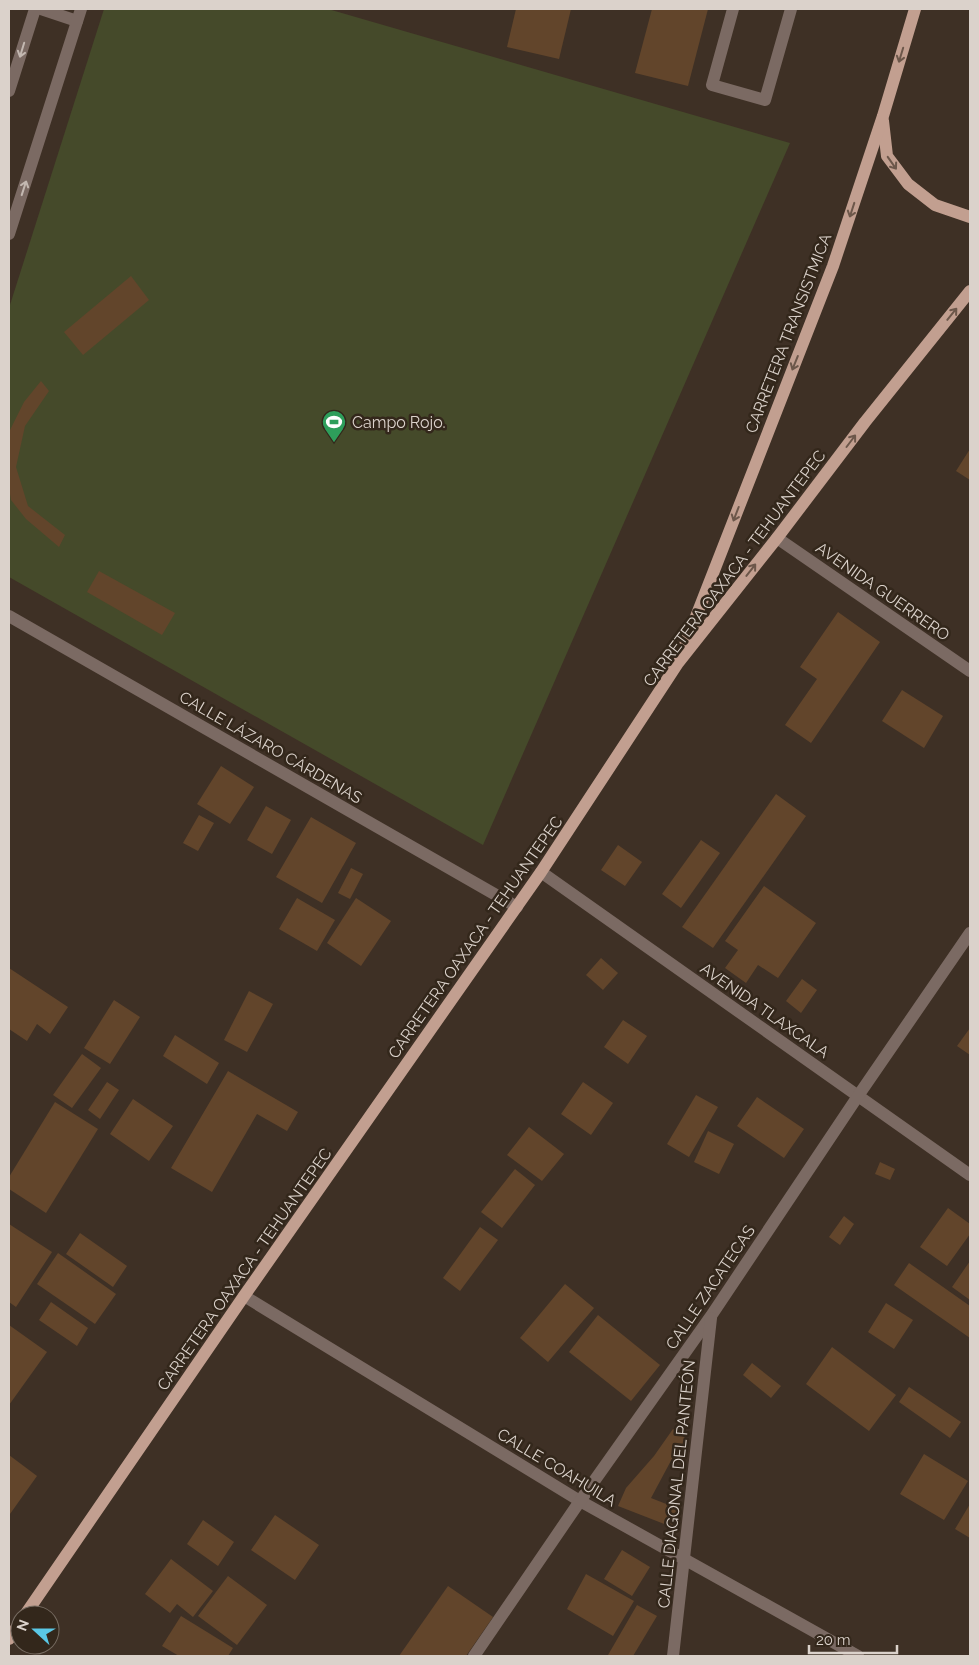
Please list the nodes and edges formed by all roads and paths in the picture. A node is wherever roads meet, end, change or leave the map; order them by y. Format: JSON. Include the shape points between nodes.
{"nodes":[{"id":1,"x":35,"y":9,"type":"edge"},
{"id":2,"x":41,"y":9,"type":"edge"},
{"id":3,"x":733,"y":9,"type":"edge"},
{"id":4,"x":791,"y":9,"type":"edge"},
{"id":5,"x":914,"y":9,"type":"edge"},
{"id":6,"x":79,"y":15,"type":"edge"},
{"id":7,"x":9,"y":91,"type":"edge"},
{"id":8,"x":882,"y":116,"type":"junction"},
{"id":9,"x":970,"y":217,"type":"edge"},
{"id":10,"x":9,"y":234,"type":"edge"},
{"id":11,"x":970,"y":292,"type":"edge"},
{"id":12,"x":777,"y":538,"type":"junction"},
{"id":13,"x":9,"y":616,"type":"edge"},
{"id":14,"x":678,"y":663,"type":"junction"},
{"id":15,"x":970,"y":671,"type":"edge"},
{"id":16,"x":541,"y":872,"type":"junction"},
{"id":17,"x":517,"y":907,"type":"junction"},
{"id":18,"x":970,"y":933,"type":"edge"},
{"id":19,"x":858,"y":1096,"type":"junction"},
{"id":20,"x":970,"y":1175,"type":"edge"},
{"id":21,"x":244,"y":1296,"type":"junction"},
{"id":22,"x":711,"y":1316,"type":"junction"},
{"id":23,"x":580,"y":1501,"type":"junction"},
{"id":24,"x":684,"y":1558,"type":"junction"},
{"id":25,"x":32,"y":1605,"type":"edge"},
{"id":26,"x":474,"y":1656,"type":"edge"},
{"id":27,"x":673,"y":1656,"type":"edge"},
{"id":28,"x":858,"y":1656,"type":"edge"}],
"edges":[{"from":1,"to":7,"type":"street","one_way":true},
{"from":2,"to":6,"type":"street"},
{"from":3,"to":4,"type":"street","via":[[712,85],[765,100]]},
{"from":5,"to":8,"type":"main road","name":"CARRETERA TRANSISTMICA","one_way":true},
{"from":10,"to":6,"type":"street","one_way":true},
{"from":8,"to":9,"type":"main road","one_way":true,"via":[[888,156],[908,184],[935,205]]},
{"from":8,"to":14,"type":"main road","name":"CARRETERA TRANSISTMICA","one_way":true,"via":[[833,266]]},
{"from":12,"to":11,"type":"main road","name":"CARRETERA OAXACA - TEHUANTEPEC","one_way":true},
{"from":14,"to":12,"type":"main road","name":"CARRETERA OAXACA - TEHUANTEPEC","one_way":true},
{"from":12,"to":15,"type":"street","name":"AVENIDA GUERRERO"},
{"from":13,"to":17,"type":"street","name":"CALLE LÁZARO CÁRDENAS"},
{"from":14,"to":16,"type":"main road","name":"CARRETERA OAXACA - TEHUANTEPEC"},
{"from":16,"to":17,"type":"main road","name":"CARRETERA OAXACA - TEHUANTEPEC"},
{"from":16,"to":19,"type":"street","name":"AVENIDA TLAXCALA"},
{"from":17,"to":21,"type":"main road","name":"CARRETERA OAXACA - TEHUANTEPEC"},
{"from":18,"to":19,"type":"street","name":"CALLE ZACATECAS"},
{"from":19,"to":20,"type":"street","name":"AVENIDA TLAXCALA"},
{"from":19,"to":22,"type":"street","name":"CALLE ZACATECAS"},
{"from":21,"to":23,"type":"street","name":"CALLE COAHUILA"},
{"from":21,"to":25,"type":"main road","name":"CARRETERA OAXACA - TEHUANTEPEC"},
{"from":22,"to":23,"type":"street","name":"CALLE ZACATECAS"},
{"from":22,"to":24,"type":"street","name":"CALLE DIAGONAL DEL PANTEÓN"},
{"from":23,"to":24,"type":"street","name":"CALLE COAHUILA"},
{"from":23,"to":26,"type":"street","name":"CALLE ZACATECAS"},
{"from":24,"to":27,"type":"street","name":"CALLE DIAGONAL DEL PANTEÓN"},
{"from":24,"to":28,"type":"street","name":"CALLE COAHUILA"}]}
